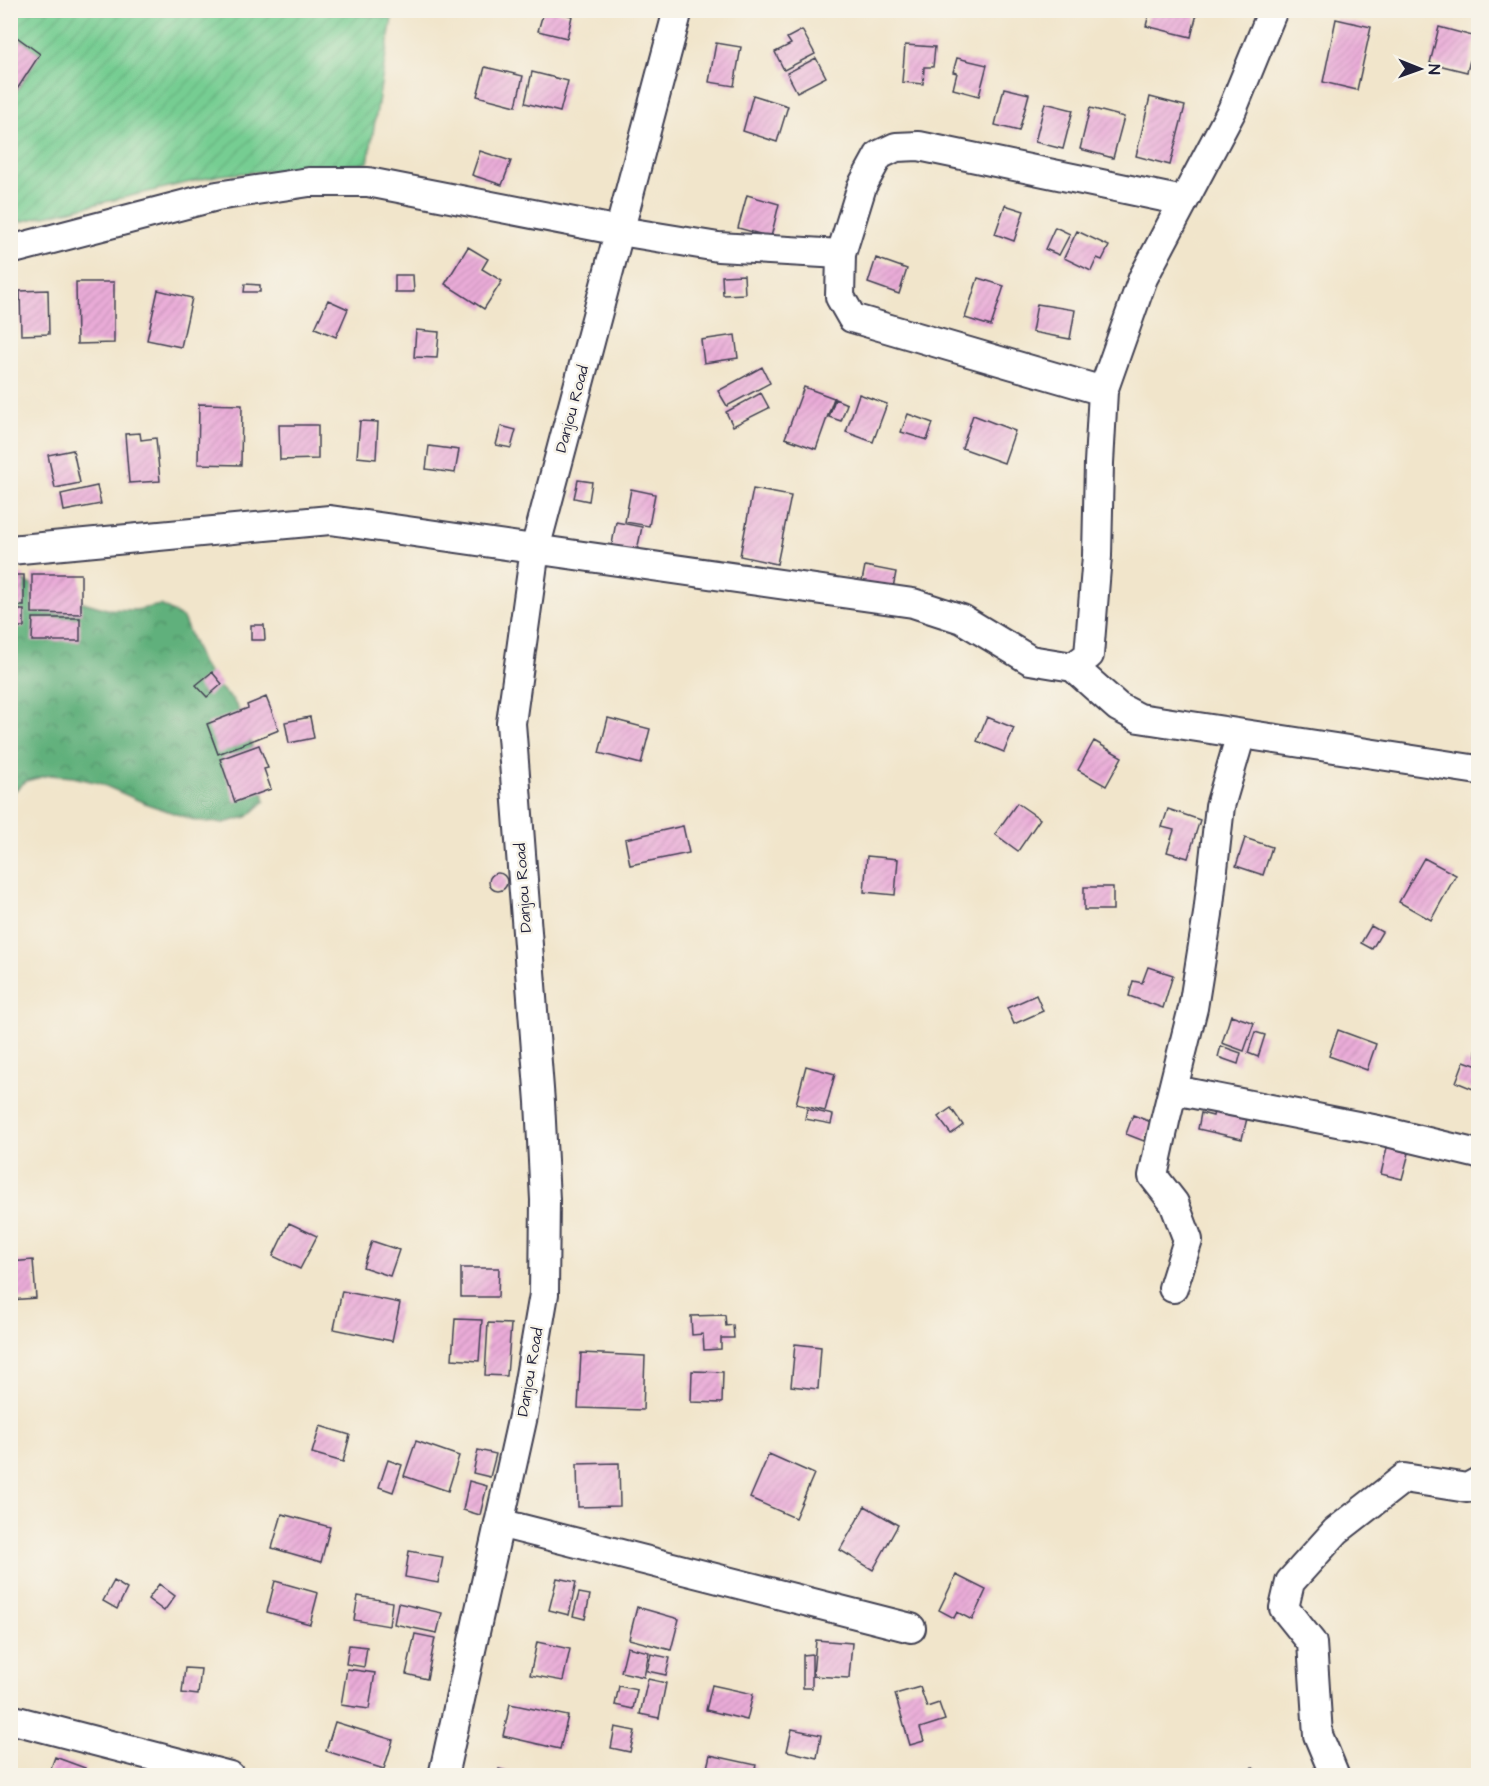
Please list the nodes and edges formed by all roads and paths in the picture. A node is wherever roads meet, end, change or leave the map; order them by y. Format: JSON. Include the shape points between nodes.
{"nodes":[{"id":1,"x":678,"y":10,"type":"edge"},
{"id":2,"x":1272,"y":10,"type":"edge"},
{"id":3,"x":1183,"y":201,"type":"junction"},
{"id":4,"x":620,"y":231,"type":"junction"},
{"id":5,"x":10,"y":250,"type":"edge"},
{"id":6,"x":842,"y":254,"type":"junction"},
{"id":7,"x":1103,"y":391,"type":"junction"},
{"id":8,"x":535,"y":549,"type":"junction"},
{"id":9,"x":10,"y":550,"type":"edge"},
{"id":10,"x":1073,"y":666,"type":"junction"},
{"id":11,"x":1241,"y":734,"type":"junction"},
{"id":12,"x":1479,"y":770,"type":"edge"},
{"id":13,"x":1174,"y":1090,"type":"junction"},
{"id":14,"x":1479,"y":1154,"type":"edge"},
{"id":15,"x":1173,"y":1288,"type":"dead end"},
{"id":16,"x":1479,"y":1482,"type":"edge"},
{"id":17,"x":499,"y":1523,"type":"junction"},
{"id":18,"x":911,"y":1628,"type":"dead end"},
{"id":19,"x":10,"y":1719,"type":"edge"},
{"id":20,"x":230,"y":1776,"type":"edge"},
{"id":21,"x":443,"y":1776,"type":"edge"},
{"id":22,"x":1335,"y":1776,"type":"edge"}],
"edges":[{"from":1,"to":4,"type":"street","name":"Danjou Road"},
{"from":2,"to":3,"type":"street","via":[[1232,110]]},
{"from":3,"to":6,"type":"street","via":[[919,146],[896,147],[879,155],[862,186]]},
{"from":3,"to":7,"type":"street","via":[[1143,278]]},
{"from":4,"to":5,"type":"street","via":[[368,182],[309,182],[217,196]]},
{"from":4,"to":6,"type":"street","via":[[718,247]]},
{"from":4,"to":8,"type":"street","name":"Danjou Road"},
{"from":6,"to":7,"type":"street","via":[[840,297],[852,318]]},
{"from":7,"to":10,"type":"street","via":[[1089,655]]},
{"from":8,"to":9,"type":"street","via":[[330,520]]},
{"from":8,"to":10,"type":"street","via":[[913,603],[962,619],[1030,660]]},
{"from":8,"to":17,"type":"street","name":"Danjou Road","via":[[511,723],[540,1102],[544,1294]]},
{"from":10,"to":11,"type":"street","via":[[1118,707],[1139,718]]},
{"from":11,"to":12,"type":"street"},
{"from":11,"to":13,"type":"street","via":[[1220,806],[1193,1008]]},
{"from":13,"to":14,"type":"street"},
{"from":13,"to":15,"type":"street","via":[[1153,1176],[1174,1203],[1188,1240]]},
{"from":16,"to":22,"type":"street","via":[[1467,1488],[1404,1478],[1336,1532],[1290,1582],[1284,1608],[1312,1642],[1318,1735]]},
{"from":17,"to":18,"type":"street"},
{"from":17,"to":21,"type":"street","name":"Danjou Road"},
{"from":19,"to":20,"type":"street"}]}
